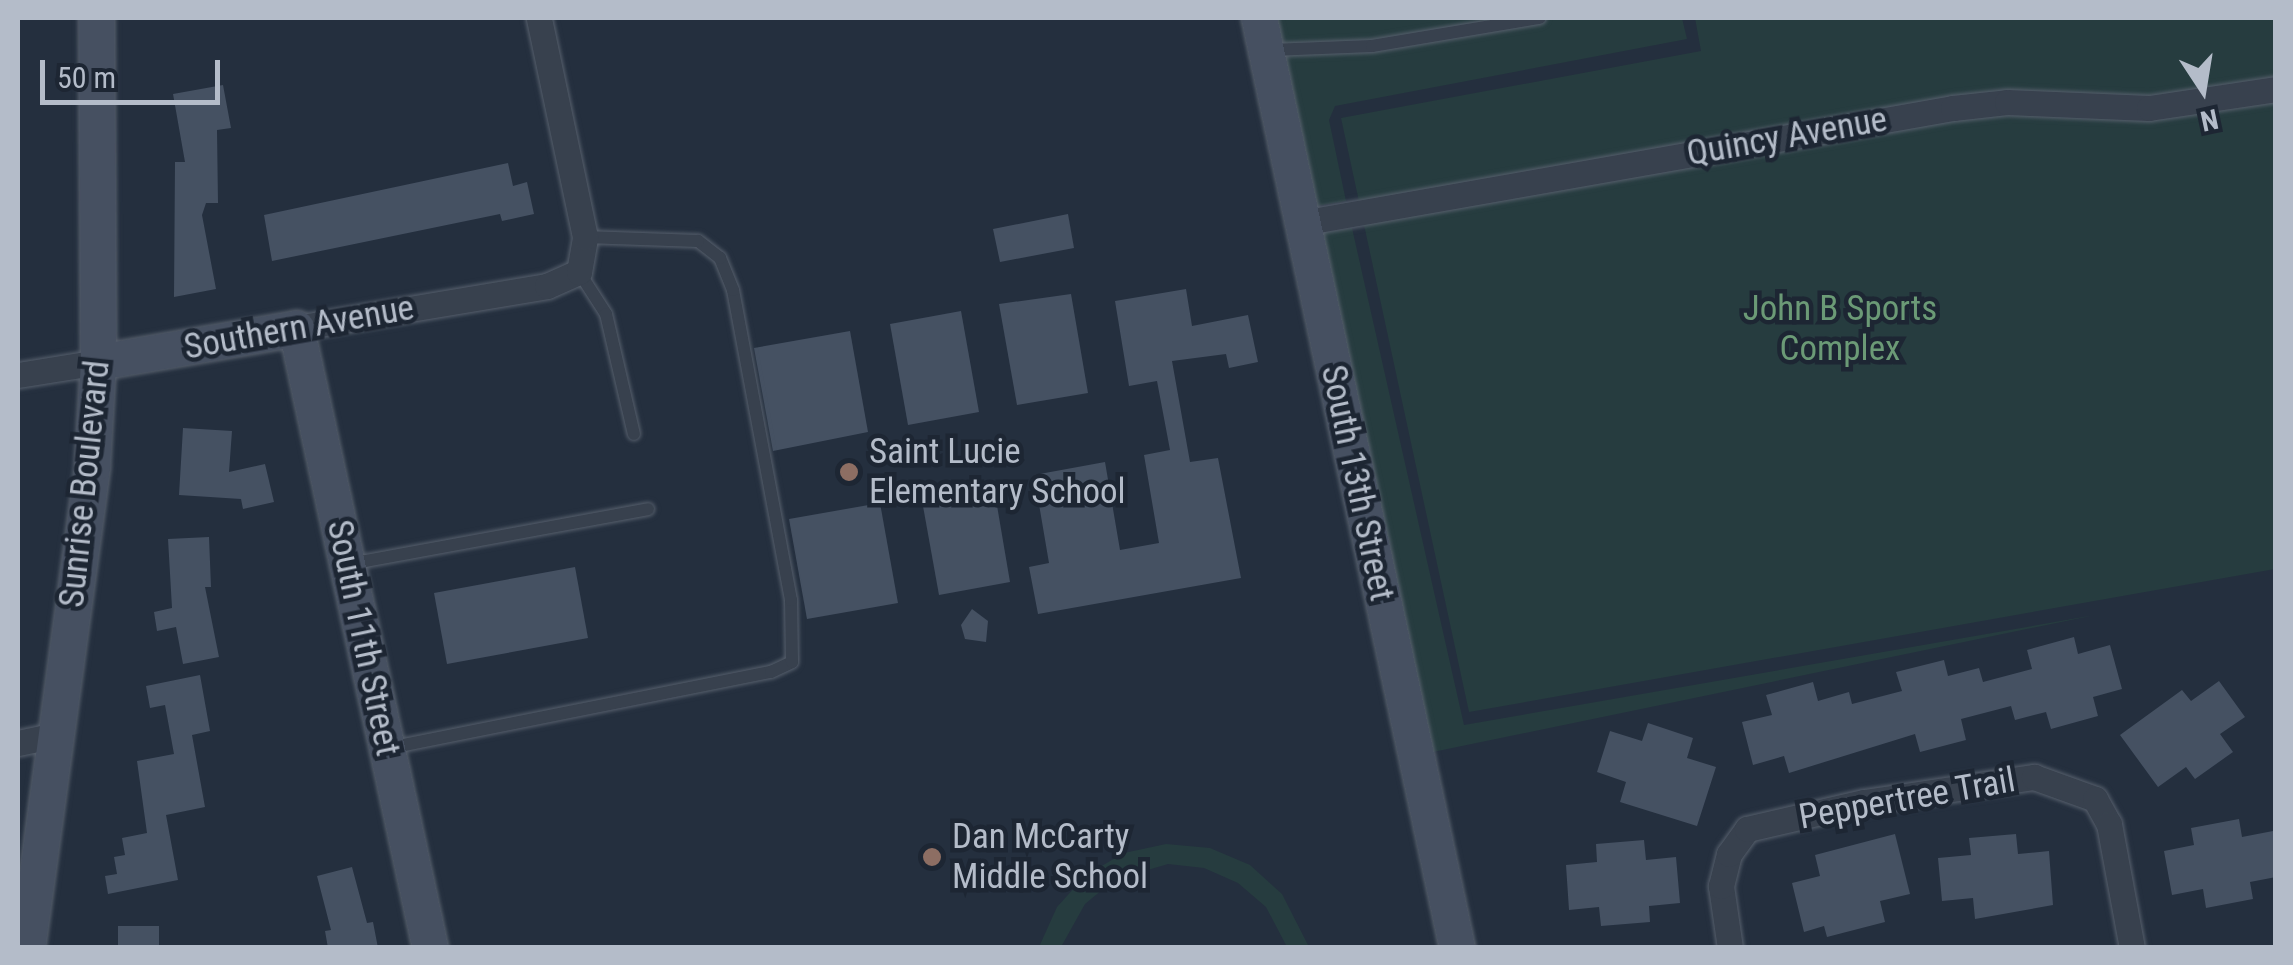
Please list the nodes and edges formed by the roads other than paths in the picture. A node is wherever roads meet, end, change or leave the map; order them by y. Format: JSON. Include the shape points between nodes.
{"nodes":[{"id":1,"x":96,"y":18,"type":"edge"},
{"id":2,"x":538,"y":18,"type":"edge"},
{"id":3,"x":1540,"y":18,"type":"edge"},
{"id":4,"x":1262,"y":34,"type":"edge"},
{"id":5,"x":2276,"y":89,"type":"edge"},
{"id":6,"x":1301,"y":223,"type":"junction"},
{"id":7,"x":585,"y":236,"type":"junction"},
{"id":8,"x":579,"y":272,"type":"junction"},
{"id":9,"x":296,"y":328,"type":"junction"},
{"id":10,"x":98,"y":362,"type":"junction"},
{"id":11,"x":18,"y":376,"type":"edge"},
{"id":12,"x":634,"y":434,"type":"dead end"},
{"id":13,"x":648,"y":509,"type":"dead end"},
{"id":14,"x":347,"y":565,"type":"junction"},
{"id":15,"x":56,"y":735,"type":"junction"},
{"id":16,"x":18,"y":743,"type":"edge"},
{"id":17,"x":387,"y":749,"type":"junction"},
{"id":18,"x":27,"y":948,"type":"edge"},
{"id":19,"x":430,"y":948,"type":"edge"},
{"id":20,"x":1456,"y":948,"type":"edge"},
{"id":21,"x":1730,"y":948,"type":"edge"},
{"id":22,"x":2132,"y":948,"type":"edge"}],
"edges":[{"from":1,"to":10,"type":"street","name":"Sunrise Boulevard"},
{"from":2,"to":7,"type":"street"},
{"from":3,"to":4,"type":"lane","via":[[1372,46]]},
{"from":4,"to":6,"type":"street","name":"South 13th Street"},
{"from":5,"to":6,"type":"street","name":"Quincy Avenue","via":[[2150,108],[2006,102],[1953,108]]},
{"from":6,"to":20,"type":"street","name":"South 13th Street"},
{"from":7,"to":8,"type":"street"},
{"from":7,"to":17,"type":"lane","via":[[698,241],[720,258],[732,290],[791,600],[792,662],[771,672]]},
{"from":8,"to":9,"type":"street","name":"Southern Avenue","via":[[546,286]]},
{"from":8,"to":12,"type":"lane","via":[[606,314]]},
{"from":9,"to":10,"type":"street","name":"Southern Avenue"},
{"from":9,"to":14,"type":"street","name":"South 11th Street"},
{"from":10,"to":11,"type":"street","name":"Southern Avenue"},
{"from":10,"to":15,"type":"street","name":"Sunrise Boulevard"},
{"from":13,"to":14,"type":"lane"},
{"from":14,"to":17,"type":"street","name":"South 11th Street"},
{"from":15,"to":16,"type":"street"},
{"from":15,"to":18,"type":"street","name":"Sunrise Boulevard"},
{"from":17,"to":19,"type":"street","name":"South 11th Street"},
{"from":21,"to":22,"type":"street","name":"Peppertree Trail","via":[[1720,886],[1729,854],[1746,829],[1864,802],[2034,777],[2071,787],[2102,812]]}]}
